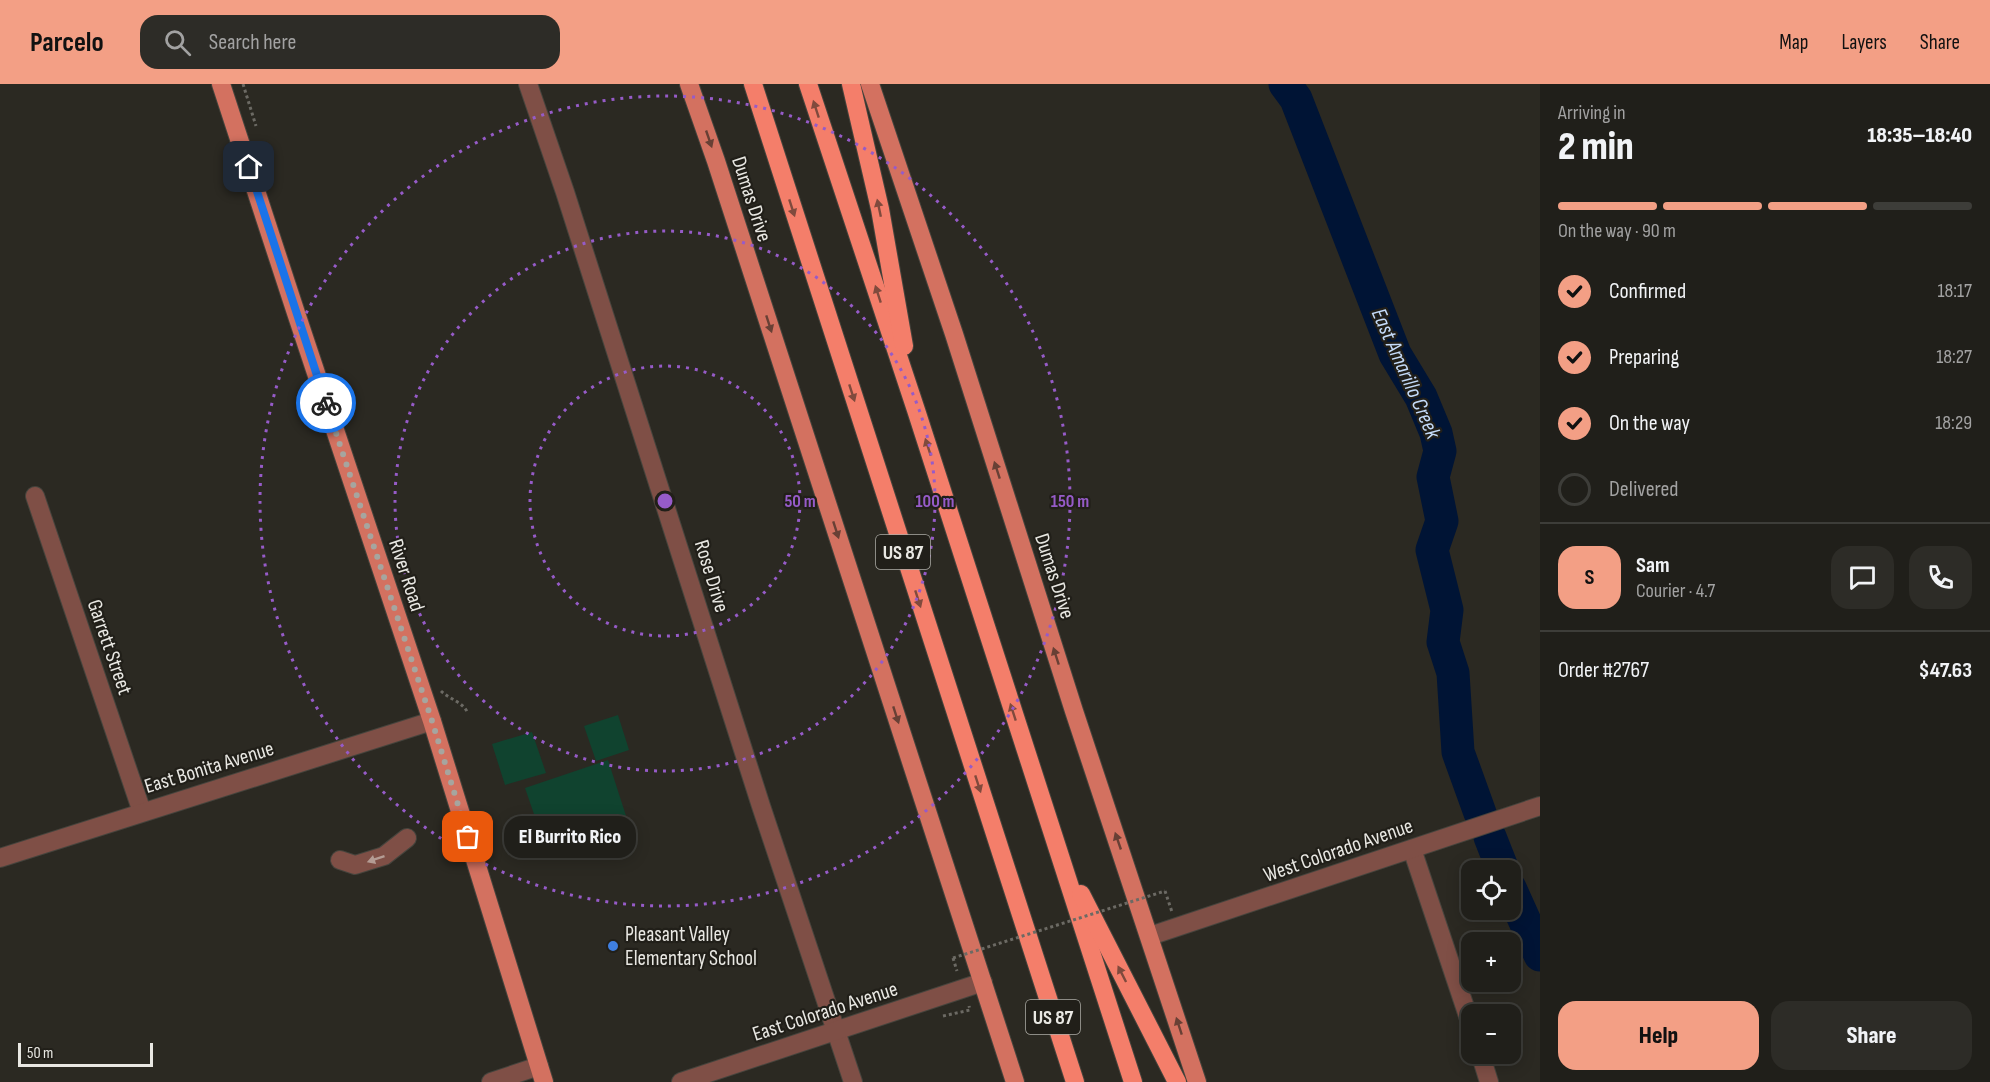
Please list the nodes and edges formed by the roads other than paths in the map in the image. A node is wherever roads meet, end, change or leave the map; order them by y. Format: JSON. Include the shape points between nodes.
{"nodes":[{"id":1,"x":221,"y":84,"type":"edge"},
{"id":2,"x":528,"y":84,"type":"edge"},
{"id":3,"x":689,"y":84,"type":"edge"},
{"id":4,"x":740,"y":84,"type":"edge"},
{"id":5,"x":753,"y":84,"type":"edge"},
{"id":6,"x":808,"y":84,"type":"edge"},
{"id":7,"x":851,"y":84,"type":"edge"},
{"id":8,"x":870,"y":84,"type":"edge"},
{"id":9,"x":774,"y":152,"type":"junction"},
{"id":10,"x":916,"y":410,"type":"junction"},
{"id":11,"x":35,"y":496,"type":"dead end"},
{"id":12,"x":432,"y":721,"type":"junction"},
{"id":13,"x":1540,"y":806,"type":"edge"},
{"id":14,"x":142,"y":812,"type":"junction"},
{"id":15,"x":407,"y":838,"type":"dead end"},
{"id":16,"x":1057,"y":848,"type":"junction"},
{"id":17,"x":1413,"y":849,"type":"junction"},
{"id":18,"x":0,"y":858,"type":"edge"},
{"id":19,"x":340,"y":860,"type":"dead end"},
{"id":20,"x":1150,"y":936,"type":"junction"},
{"id":21,"x":1032,"y":951,"type":"junction"},
{"id":22,"x":983,"y":982,"type":"junction"},
{"id":23,"x":1464,"y":1004,"type":"edge"},
{"id":24,"x":836,"y":1031,"type":"junction"},
{"id":25,"x":1483,"y":1064,"type":"edge"},
{"id":26,"x":542,"y":1074,"type":"edge"},
{"id":27,"x":491,"y":1082,"type":"edge"},
{"id":28,"x":681,"y":1082,"type":"edge"},
{"id":29,"x":853,"y":1082,"type":"edge"},
{"id":30,"x":1015,"y":1082,"type":"edge"},
{"id":31,"x":1063,"y":1082,"type":"edge"},
{"id":32,"x":1075,"y":1082,"type":"edge"},
{"id":33,"x":1132,"y":1082,"type":"edge"},
{"id":34,"x":1177,"y":1082,"type":"edge"},
{"id":35,"x":1197,"y":1082,"type":"edge"},
{"id":36,"x":1489,"y":1082,"type":"edge"}],
"edges":[{"from":1,"to":12,"type":"main road","name":"River Road"},
{"from":2,"to":24,"type":"street","name":"Rose Drive"},
{"from":3,"to":22,"type":"main road","name":"Dumas Drive","one_way":true},
{"from":4,"to":9,"type":"highway"},
{"from":5,"to":9,"type":"highway","number":"US 87"},
{"from":10,"to":6,"type":"highway","number":"US 87","one_way":true},
{"from":10,"to":7,"type":"highway","one_way":true,"via":[[880,209]]},
{"from":20,"to":8,"type":"main road","name":"Dumas Drive","one_way":true},
{"from":9,"to":21,"type":"highway","number":"US 87","one_way":true},
{"from":16,"to":10,"type":"highway","number":"US 87","one_way":true},
{"from":11,"to":14,"type":"street","name":"Garrett Street"},
{"from":12,"to":14,"type":"street","name":"East Bonita Avenue"},
{"from":12,"to":26,"type":"main road","name":"River Road"},
{"from":13,"to":17,"type":"street","name":"West Colorado Avenue"},
{"from":14,"to":18,"type":"street","name":"East Bonita Avenue"},
{"from":15,"to":19,"type":"street","one_way":true,"via":[[389,854],[359,865]]},
{"from":16,"to":33,"type":"highway","number":"US 87"},
{"from":34,"to":16,"type":"highway","one_way":true},
{"from":17,"to":20,"type":"street","name":"West Colorado Avenue"},
{"from":17,"to":23,"type":"street"},
{"from":35,"to":20,"type":"main road","name":"Dumas Drive","one_way":true},
{"from":21,"to":31,"type":"highway"},
{"from":21,"to":32,"type":"highway","number":"US 87"},
{"from":22,"to":24,"type":"street","name":"East Colorado Avenue"},
{"from":22,"to":30,"type":"main road","name":"Dumas Drive"},
{"from":24,"to":28,"type":"street","name":"East Colorado Avenue"},
{"from":24,"to":29,"type":"street","name":"Rose Drive"},
{"from":25,"to":36,"type":"street"},
{"from":26,"to":27,"type":"street"}]}
